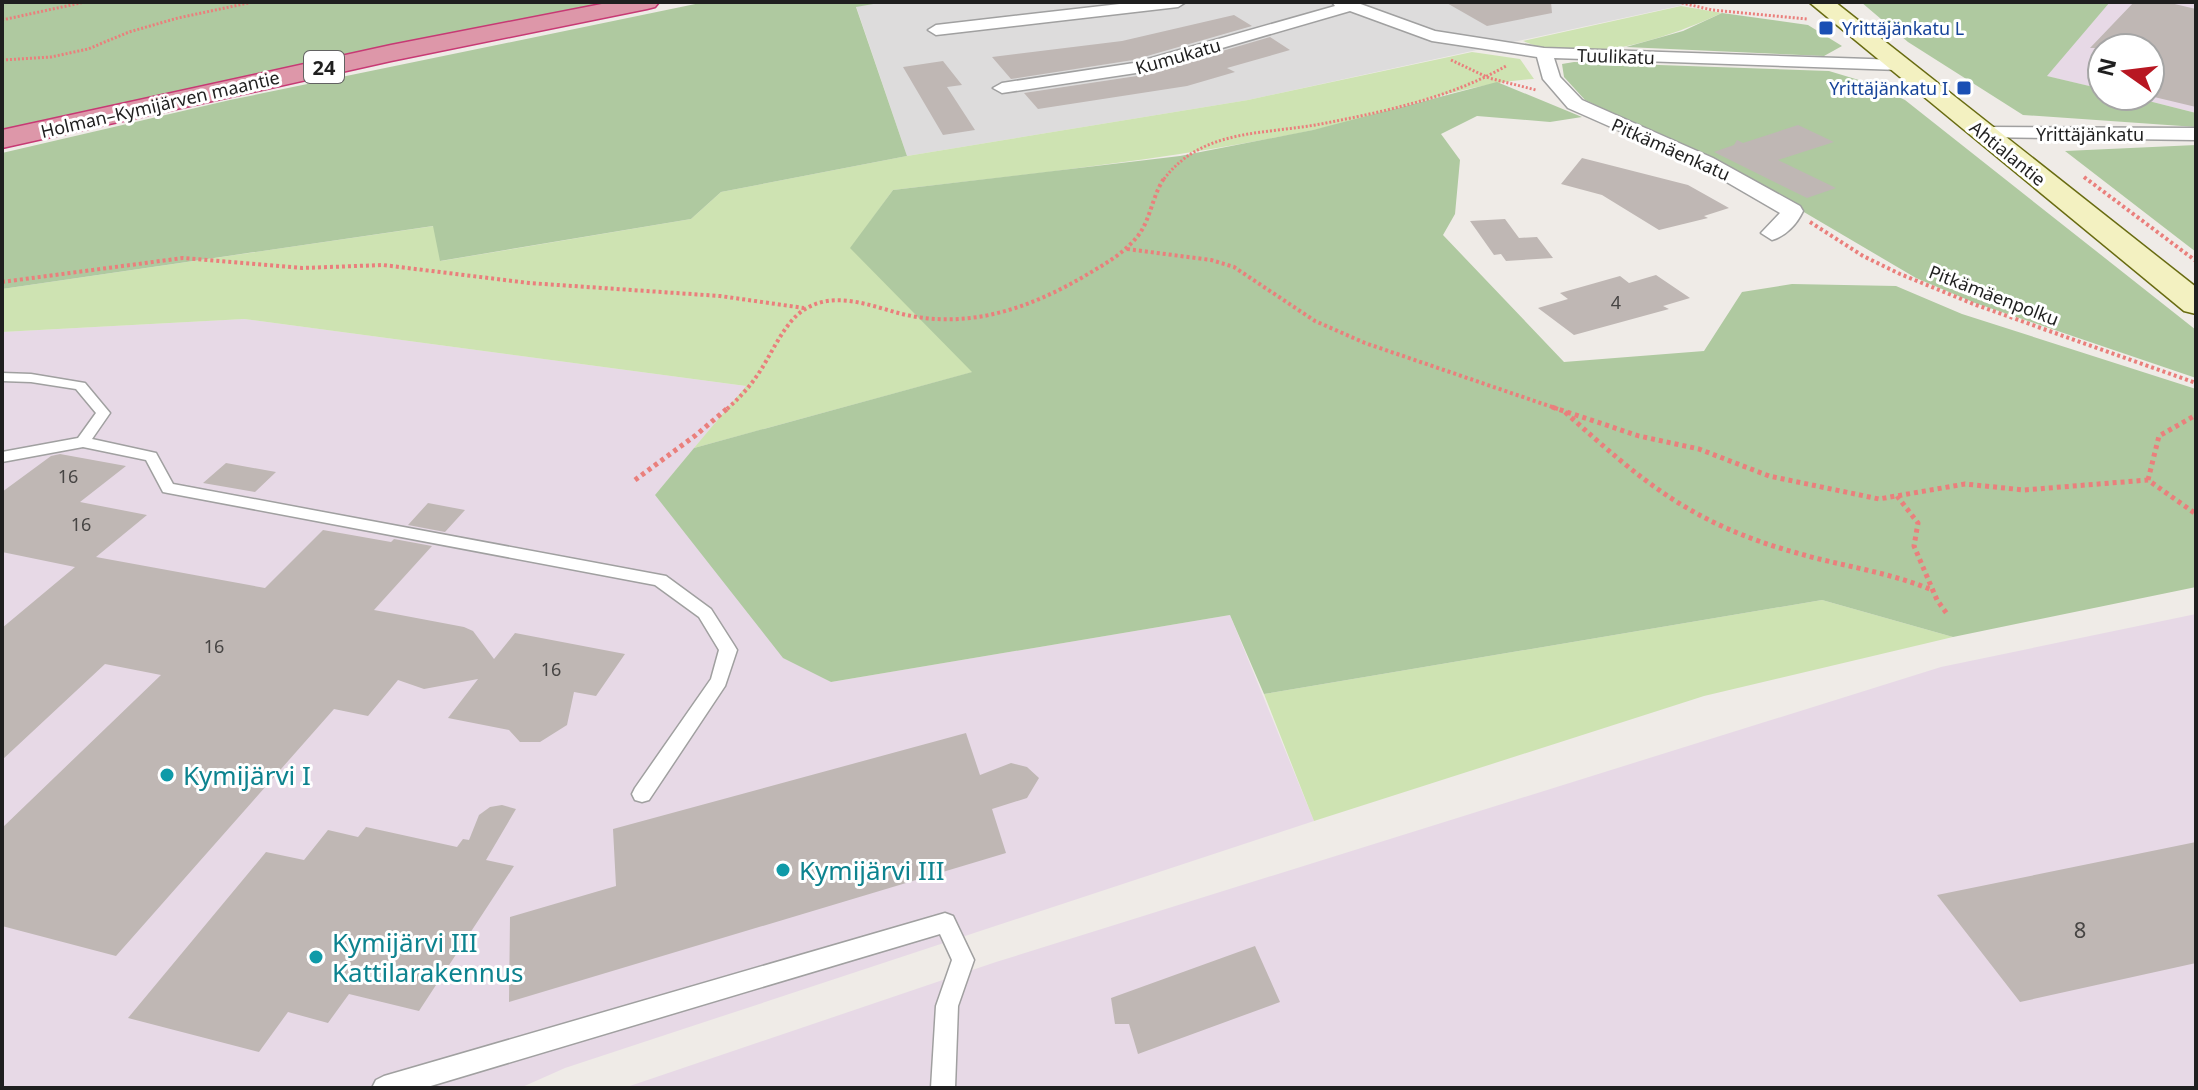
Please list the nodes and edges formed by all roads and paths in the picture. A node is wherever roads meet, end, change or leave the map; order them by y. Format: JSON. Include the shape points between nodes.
{"nodes":[{"id":1,"x":85,"y":2,"type":"edge"},
{"id":2,"x":253,"y":2,"type":"edge"},
{"id":3,"x":647,"y":2,"type":"edge"},
{"id":4,"x":1178,"y":2,"type":"edge"},
{"id":5,"x":1678,"y":2,"type":"edge"},
{"id":6,"x":1343,"y":3,"type":"edge"},
{"id":7,"x":1818,"y":11,"type":"edge"},
{"id":8,"x":2,"y":20,"type":"edge"},
{"id":9,"x":936,"y":30,"type":"dead end"},
{"id":10,"x":1432,"y":36,"type":"junction"},
{"id":11,"x":1535,"y":52,"type":"junction"},
{"id":12,"x":2,"y":60,"type":"edge"},
{"id":13,"x":1899,"y":65,"type":"junction"},
{"id":14,"x":1489,"y":78,"type":"junction"},
{"id":15,"x":1002,"y":88,"type":"dead end"},
{"id":16,"x":1560,"y":91,"type":"junction"},
{"id":17,"x":1983,"y":133,"type":"junction"},
{"id":18,"x":2196,"y":134,"type":"edge"},
{"id":19,"x":2,"y":139,"type":"edge"},
{"id":20,"x":1792,"y":211,"type":"junction"},
{"id":21,"x":1772,"y":233,"type":"dead end"},
{"id":22,"x":1127,"y":249,"type":"junction"},
{"id":23,"x":2,"y":282,"type":"edge"},
{"id":24,"x":2196,"y":304,"type":"edge"},
{"id":25,"x":804,"y":308,"type":"junction"},
{"id":26,"x":2,"y":377,"type":"edge"},
{"id":27,"x":2196,"y":383,"type":"edge"},
{"id":28,"x":1564,"y":411,"type":"junction"},
{"id":29,"x":2196,"y":415,"type":"edge"},
{"id":30,"x":83,"y":442,"type":"junction"},
{"id":31,"x":2,"y":457,"type":"edge"},
{"id":32,"x":635,"y":480,"type":"dead end"},
{"id":33,"x":2148,"y":480,"type":"junction"},
{"id":34,"x":1897,"y":496,"type":"junction"},
{"id":35,"x":2196,"y":514,"type":"edge"},
{"id":36,"x":1932,"y":590,"type":"junction"},
{"id":37,"x":1947,"y":614,"type":"dead end"},
{"id":38,"x":642,"y":794,"type":"dead end"},
{"id":39,"x":384,"y":1088,"type":"edge"},
{"id":40,"x":943,"y":1088,"type":"edge"}],
"edges":[{"from":1,"to":8,"type":"path"},
{"from":2,"to":12,"type":"path","via":[[166,22],[88,49]]},
{"from":3,"to":19,"type":"highway","name":"Holman–Kymijärven maantie","number":"24"},
{"from":4,"to":9,"type":"street"},
{"from":5,"to":7,"type":"path","via":[[1712,10]]},
{"from":6,"to":10,"type":"street","name":"Tuulikatu"},
{"from":6,"to":15,"type":"street","name":"Kumukatu","via":[[1136,68]]},
{"from":7,"to":13,"type":"main road","name":"Ahtialantie"},
{"from":10,"to":11,"type":"street","name":"Tuulikatu"},
{"from":10,"to":14,"type":"path","via":[[1441,53]]},
{"from":11,"to":13,"type":"street","name":"Tuulikatu"},
{"from":11,"to":14,"type":"path"},
{"from":11,"to":16,"type":"street"},
{"from":13,"to":17,"type":"main road","name":"Ahtialantie"},
{"from":14,"to":16,"type":"path"},
{"from":14,"to":22,"type":"path","via":[[1307,127],[1224,139],[1196,149],[1172,168],[1152,198],[1141,233]]},
{"from":16,"to":20,"type":"street","name":"Pitkämäenkatu","via":[[1591,113],[1706,162]]},
{"from":17,"to":18,"type":"street","name":"Yrittäjänkatu"},
{"from":17,"to":24,"type":"main road","name":"Ahtialantie"},
{"from":20,"to":21,"type":"street"},
{"from":20,"to":27,"type":"path","name":"Pitkämäenpolku","via":[[1900,274]]},
{"from":22,"to":25,"type":"path","via":[[1078,280],[1007,313],[961,321],[837,298]]},
{"from":22,"to":28,"type":"path","via":[[1234,267],[1315,321],[1352,338]]},
{"from":23,"to":25,"type":"path","via":[[183,258],[302,268],[383,265]]},
{"from":25,"to":32,"type":"path","via":[[752,383],[701,434]]},
{"from":26,"to":30,"type":"lane","via":[[80,386],[103,413]]},
{"from":28,"to":34,"type":"path","via":[[1699,449],[1769,476],[1879,499]]},
{"from":28,"to":36,"type":"path","via":[[1619,461],[1686,510],[1759,541]]},
{"from":29,"to":33,"type":"path","via":[[2159,436]]},
{"from":30,"to":31,"type":"lane"},
{"from":30,"to":38,"type":"lane","via":[[151,456],[168,488],[660,580],[705,613],[728,650],[719,681]]},
{"from":33,"to":34,"type":"path","via":[[2024,490],[1965,484]]},
{"from":33,"to":35,"type":"path"},
{"from":34,"to":36,"type":"path","via":[[1918,523],[1914,546]]},
{"from":36,"to":37,"type":"path"},
{"from":39,"to":40,"type":"lane","via":[[945,923],[963,960],[947,1006]]}]}
